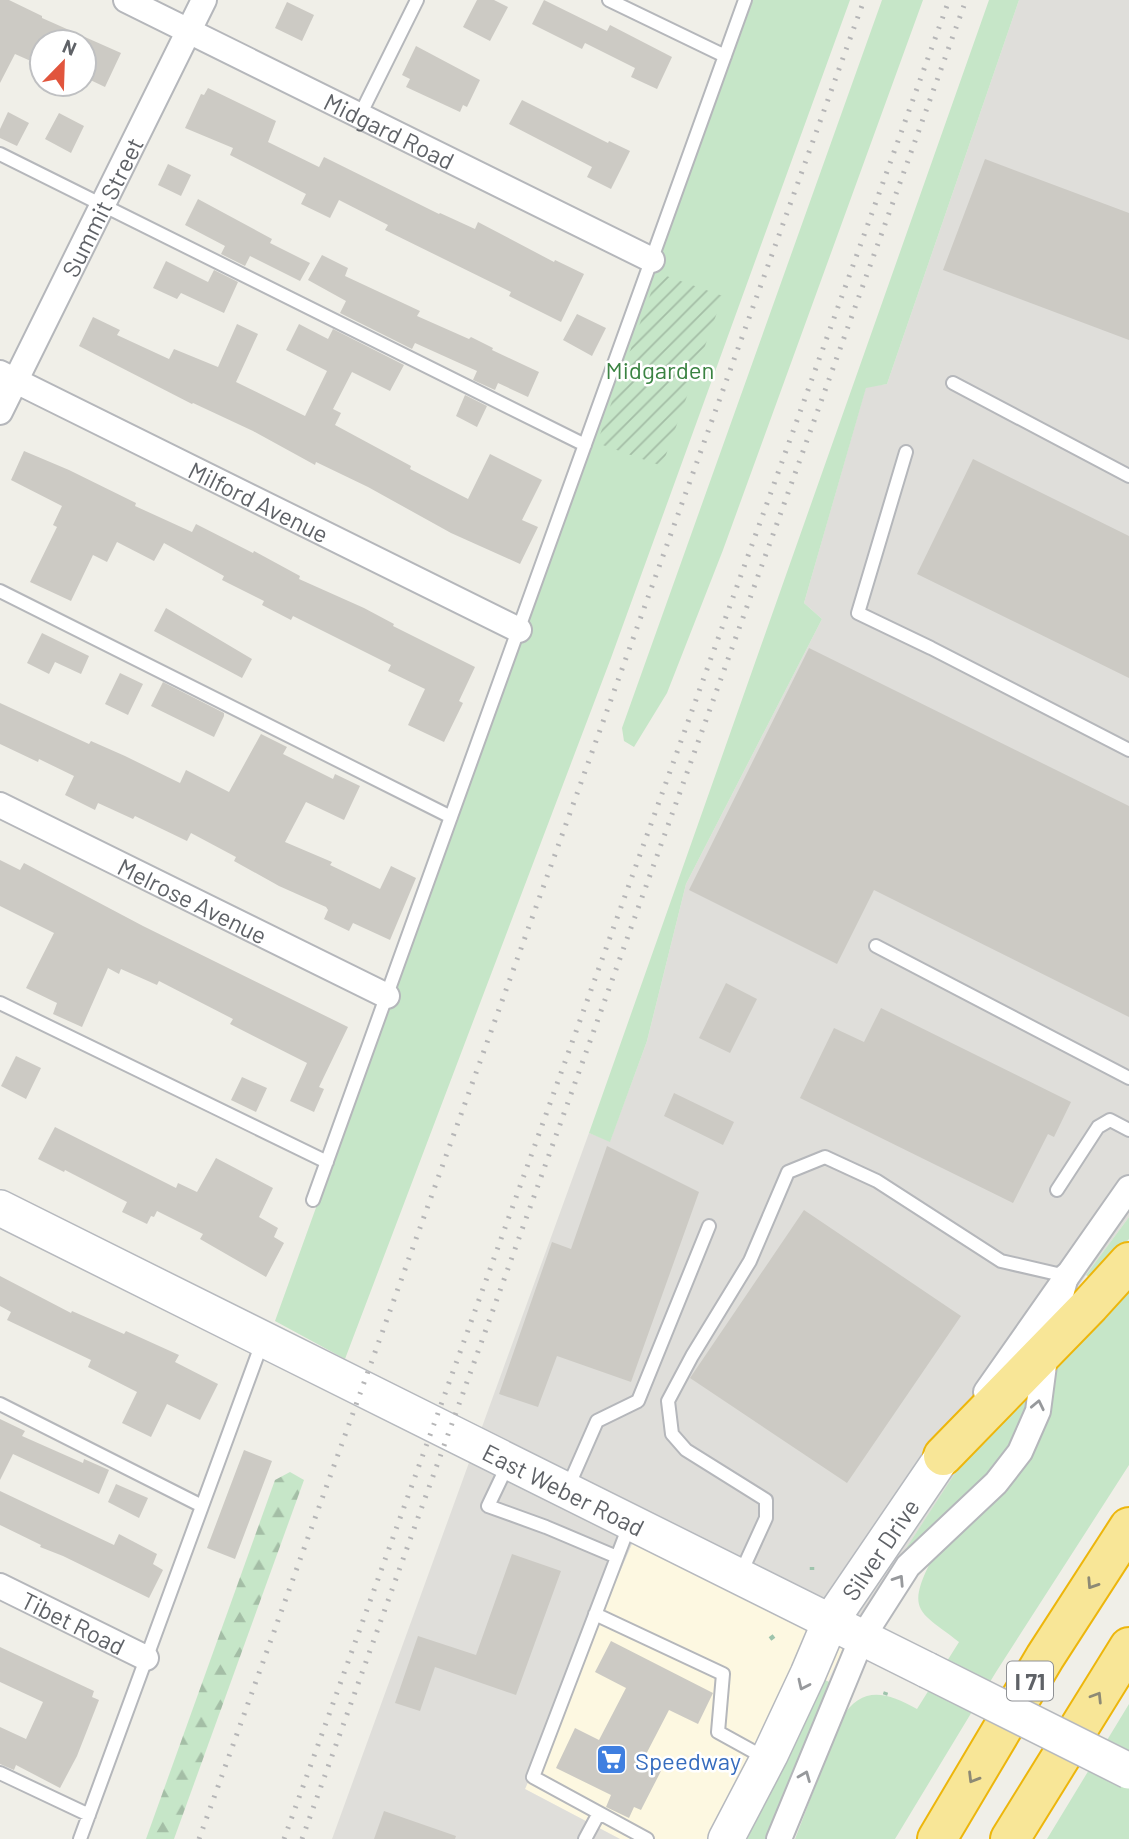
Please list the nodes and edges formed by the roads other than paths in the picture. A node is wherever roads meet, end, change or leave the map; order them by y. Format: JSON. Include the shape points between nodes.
{"nodes":[{"id":1,"x":126,"y":0,"type":"edge"},
{"id":2,"x":204,"y":0,"type":"edge"},
{"id":3,"x":417,"y":0,"type":"edge"},
{"id":4,"x":609,"y":0,"type":"edge"},
{"id":5,"x":746,"y":0,"type":"edge"},
{"id":6,"x":189,"y":31,"type":"junction"},
{"id":7,"x":725,"y":56,"type":"junction"},
{"id":8,"x":360,"y":115,"type":"junction"},
{"id":9,"x":0,"y":154,"type":"edge"},
{"id":10,"x":103,"y":205,"type":"junction"},
{"id":11,"x":652,"y":260,"type":"junction"},
{"id":12,"x":8,"y":377,"type":"edge"},
{"id":13,"x":953,"y":383,"type":"dead end"},
{"id":14,"x":0,"y":412,"type":"edge"},
{"id":15,"x":585,"y":445,"type":"junction"},
{"id":16,"x":906,"y":452,"type":"dead end"},
{"id":17,"x":1129,"y":476,"type":"edge"},
{"id":18,"x":0,"y":591,"type":"edge"},
{"id":19,"x":519,"y":630,"type":"junction"},
{"id":20,"x":1129,"y":750,"type":"edge"},
{"id":21,"x":0,"y":805,"type":"edge"},
{"id":22,"x":451,"y":817,"type":"junction"},
{"id":23,"x":876,"y":946,"type":"dead end"},
{"id":24,"x":387,"y":996,"type":"junction"},
{"id":25,"x":0,"y":1003,"type":"edge"},
{"id":26,"x":1129,"y":1078,"type":"edge"},
{"id":27,"x":1129,"y":1130,"type":"edge"},
{"id":28,"x":327,"y":1162,"type":"junction"},
{"id":29,"x":1129,"y":1188,"type":"edge"},
{"id":30,"x":1057,"y":1190,"type":"dead end"},
{"id":31,"x":313,"y":1200,"type":"dead end"},
{"id":32,"x":0,"y":1208,"type":"edge"},
{"id":33,"x":709,"y":1226,"type":"dead end"},
{"id":34,"x":1129,"y":1262,"type":"edge"},
{"id":35,"x":1066,"y":1276,"type":"junction"},
{"id":36,"x":263,"y":1339,"type":"junction"},
{"id":37,"x":1046,"y":1350,"type":"junction"},
{"id":38,"x":0,"y":1404,"type":"edge"},
{"id":39,"x":943,"y":1456,"type":"junction"},
{"id":40,"x":509,"y":1462,"type":"junction"},
{"id":41,"x":566,"y":1490,"type":"junction"},
{"id":42,"x":202,"y":1506,"type":"junction"},
{"id":43,"x":630,"y":1522,"type":"junction"},
{"id":44,"x":1129,"y":1527,"type":"edge"},
{"id":45,"x":617,"y":1558,"type":"junction"},
{"id":46,"x":739,"y":1577,"type":"junction"},
{"id":47,"x":0,"y":1586,"type":"edge"},
{"id":48,"x":595,"y":1615,"type":"junction"},
{"id":49,"x":830,"y":1622,"type":"junction"},
{"id":50,"x":862,"y":1638,"type":"junction"},
{"id":51,"x":1129,"y":1647,"type":"edge"},
{"id":52,"x":146,"y":1658,"type":"junction"},
{"id":53,"x":768,"y":1760,"type":"junction"},
{"id":54,"x":1129,"y":1771,"type":"edge"},
{"id":55,"x":0,"y":1773,"type":"edge"},
{"id":56,"x":599,"y":1813,"type":"junction"},
{"id":57,"x":89,"y":1815,"type":"junction"},
{"id":58,"x":80,"y":1839,"type":"edge"},
{"id":59,"x":585,"y":1839,"type":"edge"},
{"id":60,"x":647,"y":1839,"type":"edge"},
{"id":61,"x":726,"y":1839,"type":"edge"},
{"id":62,"x":779,"y":1839,"type":"edge"},
{"id":63,"x":937,"y":1839,"type":"edge"},
{"id":64,"x":1010,"y":1839,"type":"edge"}],
"edges":[{"from":1,"to":6,"type":"street","name":"Midgard Road"},
{"from":2,"to":6,"type":"street","name":"Summit Street"},
{"from":3,"to":8,"type":"lane"},
{"from":4,"to":7,"type":"lane"},
{"from":5,"to":7,"type":"lane"},
{"from":6,"to":8,"type":"street","name":"Midgard Road"},
{"from":6,"to":10,"type":"street","name":"Summit Street"},
{"from":7,"to":11,"type":"lane"},
{"from":8,"to":11,"type":"street","name":"Midgard Road"},
{"from":9,"to":10,"type":"lane"},
{"from":10,"to":12,"type":"street","name":"Summit Street"},
{"from":10,"to":15,"type":"lane"},
{"from":11,"to":15,"type":"lane"},
{"from":12,"to":14,"type":"street","name":"Summit Street"},
{"from":12,"to":19,"type":"street","name":"Milford Avenue"},
{"from":13,"to":17,"type":"lane"},
{"from":15,"to":19,"type":"lane"},
{"from":16,"to":20,"type":"lane","via":[[858,613]]},
{"from":18,"to":22,"type":"lane"},
{"from":19,"to":22,"type":"lane"},
{"from":21,"to":24,"type":"street","name":"Melrose Avenue"},
{"from":22,"to":24,"type":"lane"},
{"from":23,"to":26,"type":"lane"},
{"from":24,"to":28,"type":"lane"},
{"from":25,"to":28,"type":"lane"},
{"from":27,"to":30,"type":"lane","via":[[1110,1120],[1098,1127]]},
{"from":28,"to":31,"type":"lane"},
{"from":29,"to":35,"type":"street","name":"Silver Drive"},
{"from":32,"to":36,"type":"street","name":"East Weber Road"},
{"from":33,"to":41,"type":"lane","via":[[638,1401],[597,1421]]},
{"from":34,"to":37,"type":"highway"},
{"from":35,"to":37,"type":"street","name":"Silver Drive"},
{"from":35,"to":39,"type":"street","name":"Silver Drive"},
{"from":35,"to":46,"type":"lane","via":[[1001,1261],[877,1181],[825,1157],[788,1172],[750,1261],[668,1401],[671,1434],[686,1450],[766,1500],[766,1518]]},
{"from":36,"to":40,"type":"street","name":"East Weber Road"},
{"from":36,"to":42,"type":"lane"},
{"from":37,"to":39,"type":"highway"},
{"from":50,"to":37,"type":"street","name":"Silver Drive","one_way":true,"via":[[908,1566],[996,1483],[1020,1451],[1038,1411]]},
{"from":38,"to":42,"type":"lane"},
{"from":39,"to":49,"type":"street","name":"Silver Drive"},
{"from":40,"to":41,"type":"street","name":"East Weber Road"},
{"from":40,"to":45,"type":"lane","via":[[488,1506]]},
{"from":41,"to":43,"type":"street","name":"East Weber Road"},
{"from":42,"to":52,"type":"lane"},
{"from":43,"to":45,"type":"lane"},
{"from":43,"to":46,"type":"street","name":"East Weber Road"},
{"from":44,"to":63,"type":"highway","number":"I 71","one_way":true},
{"from":45,"to":48,"type":"lane"},
{"from":46,"to":49,"type":"street","name":"East Weber Road"},
{"from":47,"to":52,"type":"street","name":"Tibet Road"},
{"from":48,"to":53,"type":"lane","via":[[723,1674],[718,1732]]},
{"from":48,"to":56,"type":"lane","via":[[533,1777]]},
{"from":49,"to":50,"type":"street","name":"East Weber Road"},
{"from":49,"to":53,"type":"street","name":"Silver Drive","one_way":true},
{"from":50,"to":54,"type":"street","name":"East Weber Road","bridge":true},
{"from":62,"to":50,"type":"street","name":"Silver Drive","one_way":true},
{"from":64,"to":51,"type":"highway","number":"I 71","one_way":true},
{"from":52,"to":57,"type":"lane"},
{"from":53,"to":61,"type":"street","name":"Silver Drive"},
{"from":55,"to":57,"type":"lane"},
{"from":56,"to":59,"type":"lane"},
{"from":56,"to":60,"type":"lane"},
{"from":57,"to":58,"type":"lane"}]}
